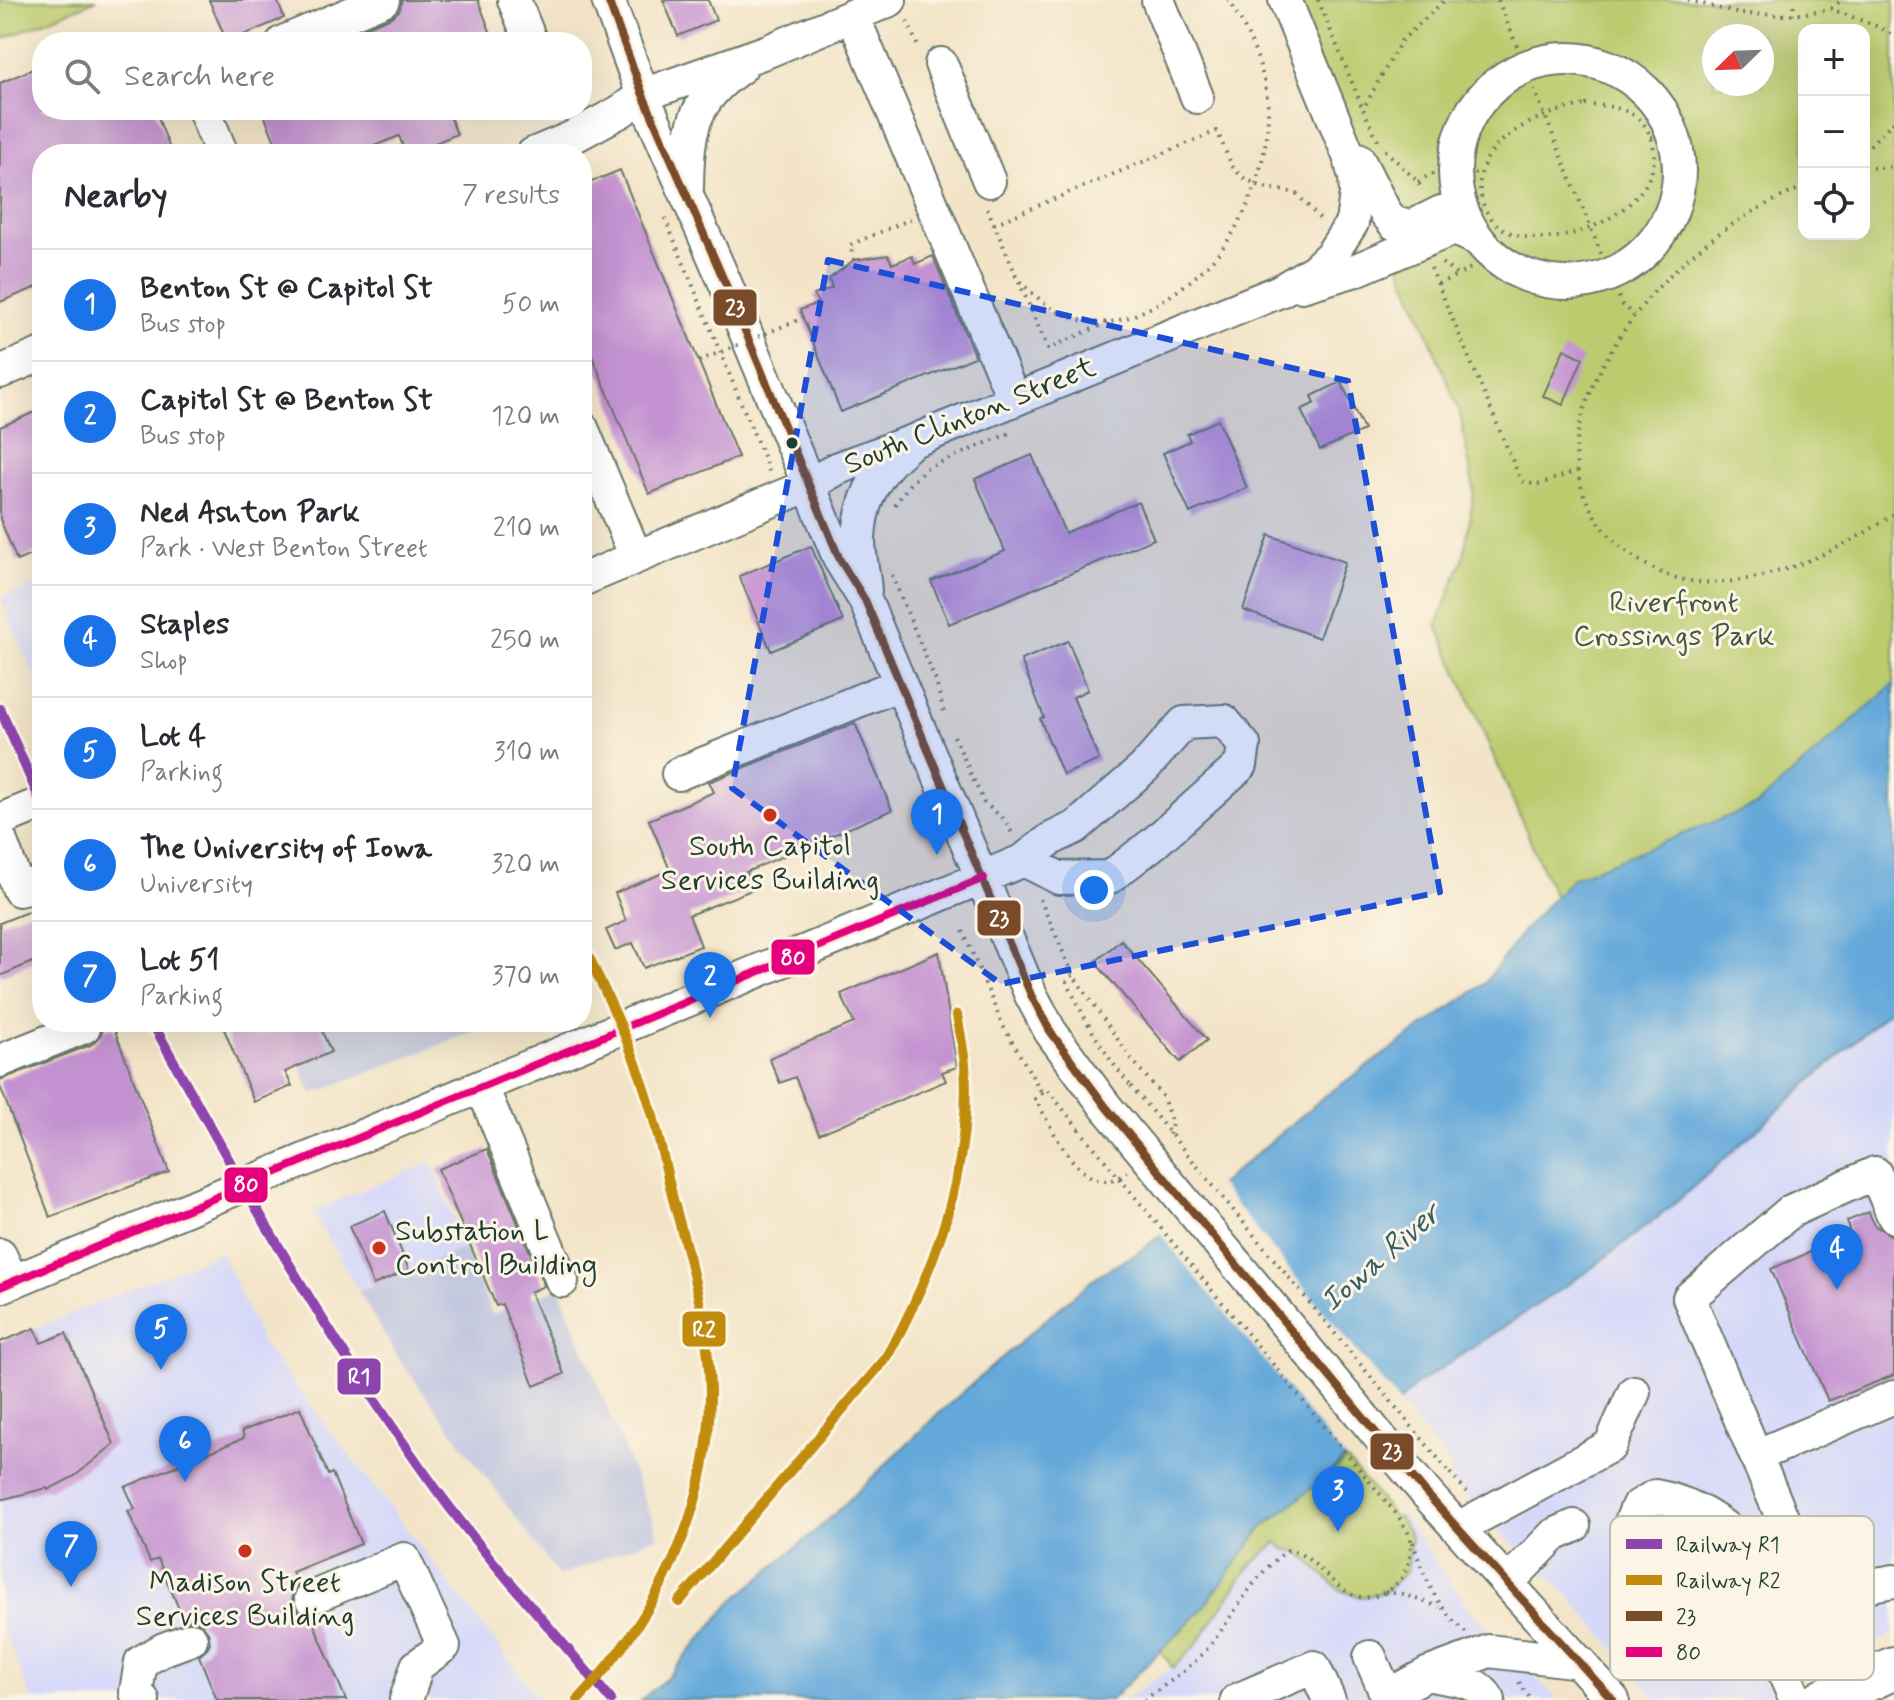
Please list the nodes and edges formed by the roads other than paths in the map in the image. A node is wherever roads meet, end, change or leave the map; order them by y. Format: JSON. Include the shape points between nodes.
{"nodes":[{"id":1,"x":383,"y":0,"type":"edge"},
{"id":2,"x":514,"y":0,"type":"edge"},
{"id":3,"x":608,"y":0,"type":"edge"},
{"id":4,"x":890,"y":0,"type":"edge"},
{"id":5,"x":1158,"y":0,"type":"edge"},
{"id":6,"x":1285,"y":0,"type":"edge"},
{"id":7,"x":853,"y":16,"type":"junction"},
{"id":8,"x":307,"y":32,"type":"edge"},
{"id":9,"x":527,"y":32,"type":"edge"},
{"id":10,"x":768,"y":51,"type":"junction"},
{"id":11,"x":941,"y":64,"type":"dead end"},
{"id":12,"x":643,"y":95,"type":"junction"},
{"id":13,"x":1197,"y":97,"type":"dead end"},
{"id":14,"x":592,"y":118,"type":"edge"},
{"id":15,"x":208,"y":120,"type":"edge"},
{"id":16,"x":565,"y":124,"type":"edge"},
{"id":17,"x":1341,"y":135,"type":"junction"},
{"id":18,"x":218,"y":144,"type":"edge"},
{"id":19,"x":544,"y":144,"type":"edge"},
{"id":20,"x":1462,"y":178,"type":"junction"},
{"id":21,"x":989,"y":181,"type":"dead end"},
{"id":22,"x":676,"y":207,"type":"junction"},
{"id":23,"x":1481,"y":249,"type":"junction"},
{"id":24,"x":1280,"y":291,"type":"junction"},
{"id":25,"x":32,"y":358,"type":"edge"},
{"id":26,"x":0,"y":372,"type":"edge"},
{"id":27,"x":1014,"y":400,"type":"junction"},
{"id":28,"x":916,"y":440,"type":"junction"},
{"id":29,"x":593,"y":485,"type":"edge"},
{"id":30,"x":809,"y":485,"type":"junction"},
{"id":31,"x":636,"y":557,"type":"junction"},
{"id":32,"x":592,"y":576,"type":"edge"},
{"id":33,"x":865,"y":600,"type":"junction"},
{"id":34,"x":900,"y":684,"type":"junction"},
{"id":35,"x":678,"y":774,"type":"dead end"},
{"id":36,"x":32,"y":807,"type":"edge"},
{"id":37,"x":0,"y":820,"type":"edge"},
{"id":38,"x":0,"y":839,"type":"edge"},
{"id":39,"x":1024,"y":860,"type":"junction"},
{"id":40,"x":984,"y":878,"type":"junction"},
{"id":41,"x":32,"y":885,"type":"edge"},
{"id":42,"x":592,"y":1028,"type":"edge"},
{"id":43,"x":72,"y":1032,"type":"edge"},
{"id":44,"x":583,"y":1032,"type":"edge"},
{"id":45,"x":0,"y":1061,"type":"edge"},
{"id":46,"x":482,"y":1087,"type":"junction"},
{"id":47,"x":1894,"y":1217,"type":"edge"},
{"id":48,"x":4,"y":1275,"type":"edge"},
{"id":49,"x":562,"y":1281,"type":"dead end"},
{"id":50,"x":1634,"y":1392,"type":"dead end"},
{"id":51,"x":1894,"y":1397,"type":"edge"},
{"id":52,"x":1756,"y":1456,"type":"junction"},
{"id":53,"x":1645,"y":1500,"type":"junction"},
{"id":54,"x":1720,"y":1501,"type":"dead end"},
{"id":55,"x":1633,"y":1516,"type":"edge"},
{"id":56,"x":1708,"y":1516,"type":"edge"},
{"id":57,"x":1781,"y":1516,"type":"edge"},
{"id":58,"x":1574,"y":1526,"type":"dead end"},
{"id":59,"x":1458,"y":1528,"type":"junction"},
{"id":60,"x":1894,"y":1581,"type":"edge"},
{"id":61,"x":1508,"y":1582,"type":"junction"},
{"id":62,"x":1874,"y":1584,"type":"edge"},
{"id":63,"x":311,"y":1598,"type":"dead end"},
{"id":64,"x":191,"y":1639,"type":"dead end"},
{"id":65,"x":1370,"y":1657,"type":"dead end"},
{"id":66,"x":1580,"y":1662,"type":"junction"},
{"id":67,"x":1894,"y":1668,"type":"edge"},
{"id":68,"x":1427,"y":1674,"type":"junction"},
{"id":69,"x":1874,"y":1677,"type":"edge"},
{"id":70,"x":1787,"y":1680,"type":"edge"},
{"id":71,"x":1867,"y":1680,"type":"edge"},
{"id":72,"x":139,"y":1697,"type":"edge"},
{"id":73,"x":1388,"y":1698,"type":"edge"},
{"id":74,"x":406,"y":1700,"type":"edge"},
{"id":75,"x":1237,"y":1700,"type":"edge"},
{"id":76,"x":1329,"y":1700,"type":"edge"},
{"id":77,"x":1489,"y":1700,"type":"edge"},
{"id":78,"x":1613,"y":1700,"type":"edge"},
{"id":79,"x":1796,"y":1700,"type":"edge"},
{"id":80,"x":1823,"y":1700,"type":"edge"}],
"edges":[{"from":1,"to":8,"type":"street"},
{"from":2,"to":9,"type":"street"},
{"from":3,"to":12,"type":"street"},
{"from":4,"to":7,"type":"street"},
{"from":5,"to":13,"type":"street"},
{"from":6,"to":17,"type":"street"},
{"from":7,"to":10,"type":"street"},
{"from":7,"to":27,"type":"street"},
{"from":10,"to":12,"type":"street"},
{"from":10,"to":22,"type":"street","via":[[725,78],[704,99],[694,119]]},
{"from":11,"to":21,"type":"street"},
{"from":12,"to":14,"type":"street","via":[[621,111]]},
{"from":12,"to":22,"type":"street"},
{"from":15,"to":18,"type":"street"},
{"from":16,"to":19,"type":"street"},
{"from":17,"to":20,"type":"street","via":[[1394,223],[1411,227],[1440,213]]},
{"from":17,"to":24,"type":"street","name":"South Clinton Street","via":[[1355,177],[1352,223],[1331,255]]},
{"from":20,"to":23,"type":"street","via":[[1463,210]]},
{"from":20,"to":23,"type":"street","via":[[1458,148],[1481,100],[1523,68],[1576,59],[1626,76],[1647,92],[1663,113],[1679,162],[1672,214],[1659,236],[1642,256],[1609,275],[1550,282],[1527,276]]},
{"from":22,"to":30,"type":"street"},
{"from":23,"to":24,"type":"street","via":[[1458,230],[1448,231],[1356,270]]},
{"from":24,"to":27,"type":"street","name":"South Clinton Street"},
{"from":25,"to":26,"type":"street"},
{"from":27,"to":28,"type":"street","name":"South Clinton Street"},
{"from":28,"to":30,"type":"street","name":"South Clinton Street","via":[[838,468]]},
{"from":28,"to":33,"type":"street","via":[[881,471],[866,496],[859,542]]},
{"from":29,"to":31,"type":"street"},
{"from":30,"to":31,"type":"street","name":"South Clinton Street"},
{"from":30,"to":33,"type":"street","via":[[840,560]]},
{"from":31,"to":32,"type":"street","name":"South Clinton Street"},
{"from":33,"to":34,"type":"street"},
{"from":34,"to":35,"type":"street"},
{"from":34,"to":40,"type":"street"},
{"from":36,"to":37,"type":"street"},
{"from":38,"to":41,"type":"street","via":[[19,890]]},
{"from":39,"to":39,"type":"street","via":[[1076,827],[1144,768],[1184,723],[1224,721],[1244,745],[1241,765],[1110,877],[1059,878]]},
{"from":39,"to":40,"type":"street"},
{"from":40,"to":42,"type":"street"},
{"from":40,"to":59,"type":"street","bridge":true,"via":[[1050,1031],[1106,1107],[1438,1483]]},
{"from":43,"to":45,"type":"street"},
{"from":44,"to":46,"type":"street"},
{"from":46,"to":48,"type":"street"},
{"from":46,"to":49,"type":"street"},
{"from":47,"to":52,"type":"street","via":[[1875,1173],[1791,1211],[1689,1298]]},
{"from":50,"to":59,"type":"street","via":[[1610,1446]]},
{"from":51,"to":52,"type":"street"},
{"from":52,"to":57,"type":"street"},
{"from":53,"to":54,"type":"street","via":[[1651,1489],[1676,1481]]},
{"from":53,"to":55,"type":"street"},
{"from":53,"to":56,"type":"street","via":[[1655,1496]]},
{"from":58,"to":61,"type":"street","via":[[1554,1535]]},
{"from":59,"to":61,"type":"street"},
{"from":60,"to":62,"type":"street"},
{"from":61,"to":66,"type":"street"},
{"from":63,"to":74,"type":"street","via":[[404,1559],[444,1646],[417,1666]]},
{"from":64,"to":72,"type":"street","via":[[141,1662]]},
{"from":65,"to":73,"type":"street"},
{"from":66,"to":68,"type":"street","via":[[1489,1651]]},
{"from":66,"to":78,"type":"street"},
{"from":67,"to":69,"type":"main road"},
{"from":68,"to":73,"type":"street"},
{"from":68,"to":77,"type":"street","via":[[1469,1681]]},
{"from":70,"to":79,"type":"street"},
{"from":71,"to":80,"type":"main road"},
{"from":75,"to":76,"type":"street","via":[[1314,1667]]}]}
